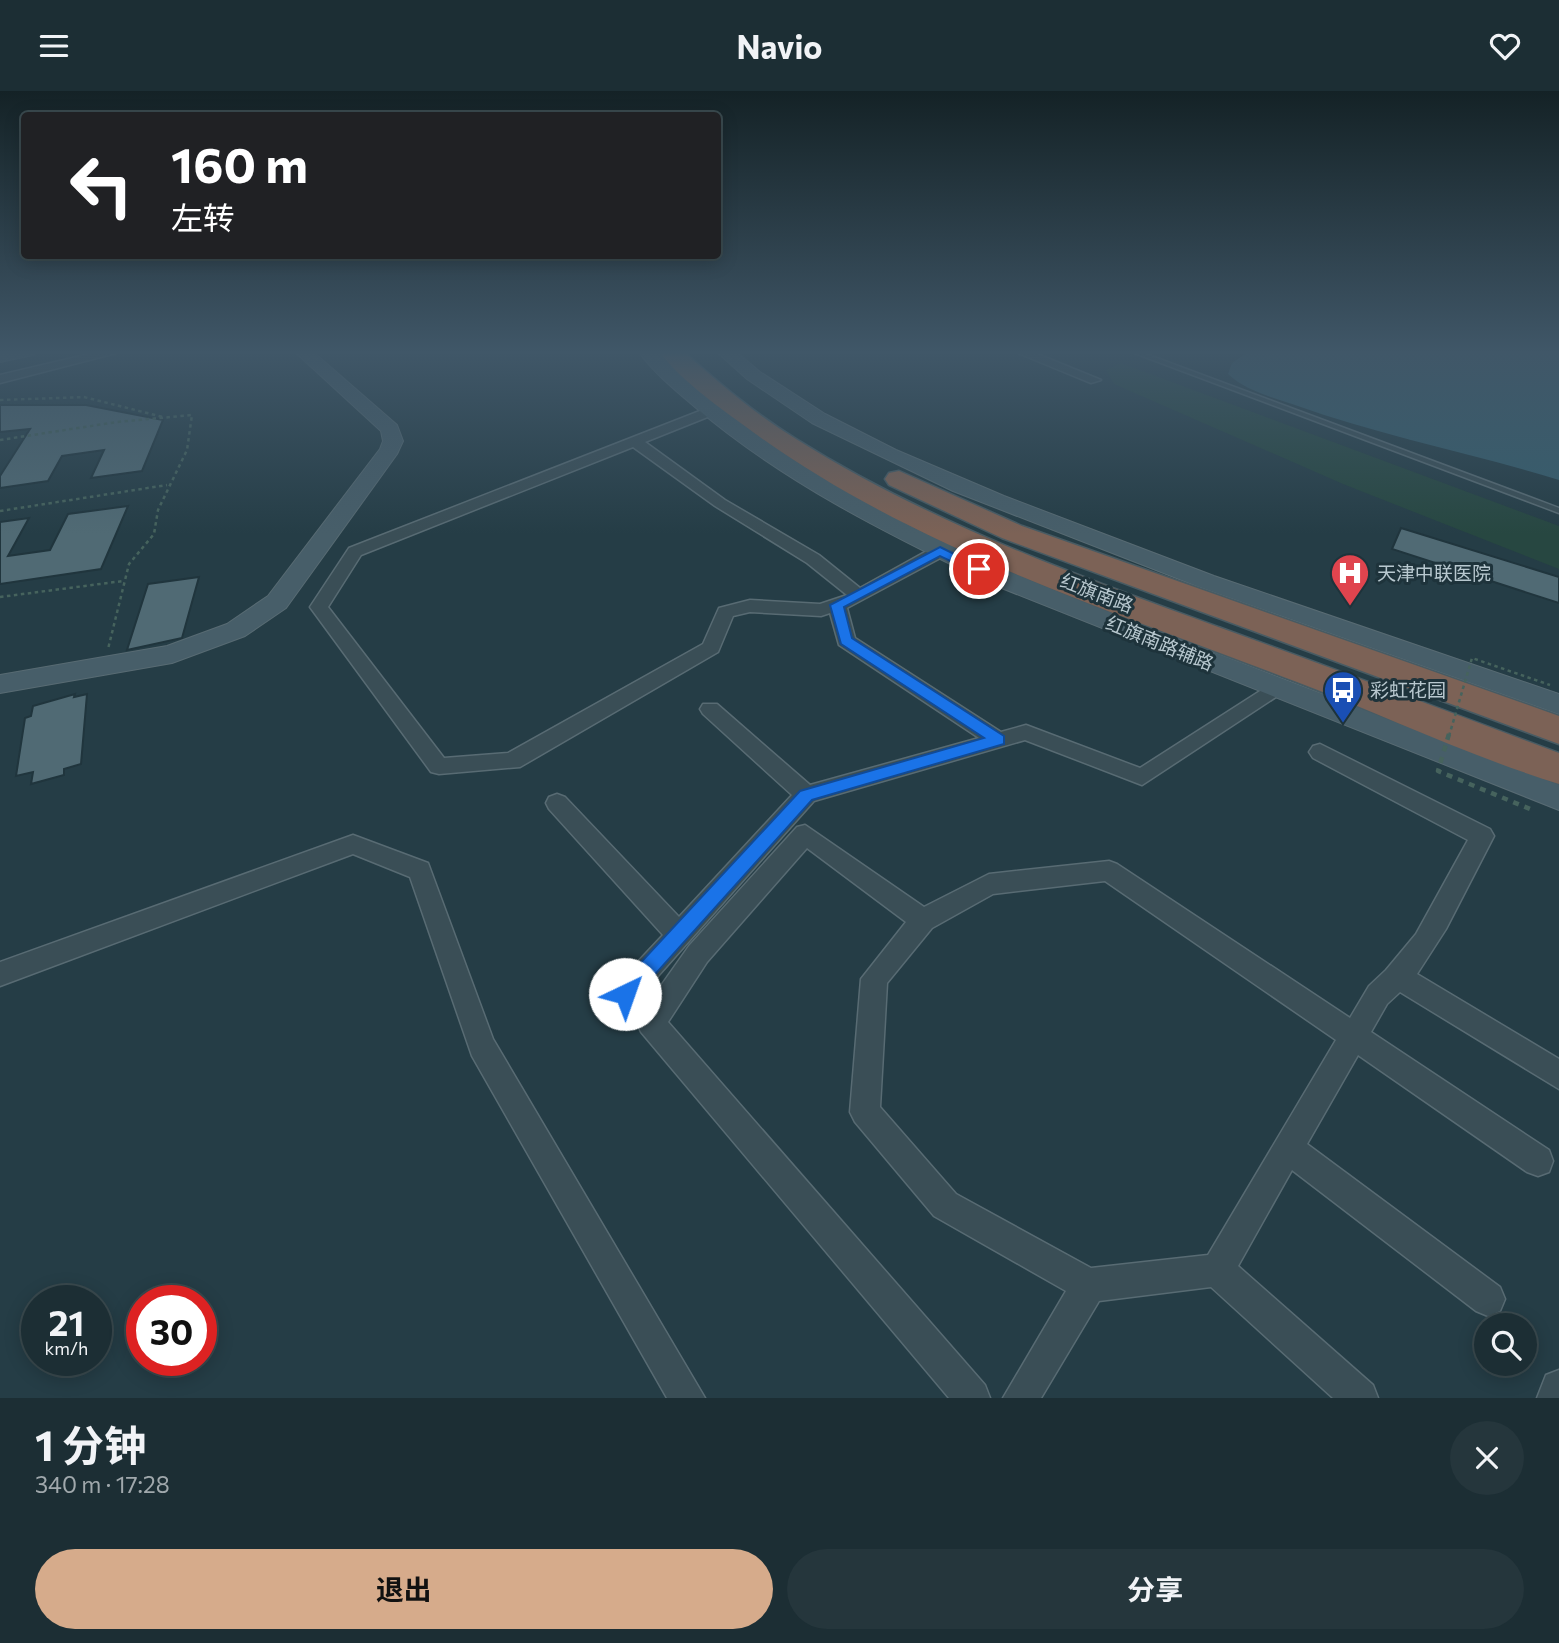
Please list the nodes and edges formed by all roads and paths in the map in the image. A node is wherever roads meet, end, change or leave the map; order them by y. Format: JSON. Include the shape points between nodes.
{"nodes":[{"id":1,"x":154,"y":412,"type":"edge"},
{"id":2,"x":371,"y":412,"type":"edge"},
{"id":3,"x":707,"y":412,"type":"edge"},
{"id":4,"x":711,"y":412,"type":"edge"},
{"id":5,"x":756,"y":412,"type":"edge"},
{"id":6,"x":784,"y":412,"type":"edge"},
{"id":7,"x":811,"y":412,"type":"edge"},
{"id":8,"x":1295,"y":412,"type":"edge"},
{"id":9,"x":165,"y":418,"type":"junction"},
{"id":10,"x":0,"y":440,"type":"edge"},
{"id":11,"x":634,"y":441,"type":"junction"},
{"id":12,"x":168,"y":485,"type":"junction"},
{"id":13,"x":0,"y":511,"type":"edge"},
{"id":14,"x":1559,"y":511,"type":"edge"},
{"id":15,"x":940,"y":551,"type":"junction"},
{"id":16,"x":124,"y":581,"type":"junction"},
{"id":17,"x":859,"y":596,"type":"junction"},
{"id":18,"x":0,"y":597,"type":"edge"},
{"id":19,"x":837,"y":605,"type":"junction"},
{"id":20,"x":104,"y":666,"type":"junction"},
{"id":21,"x":0,"y":684,"type":"edge"},
{"id":22,"x":1278,"y":689,"type":"junction"},
{"id":23,"x":1548,"y":697,"type":"edge"},
{"id":24,"x":710,"y":709,"type":"dead end"},
{"id":25,"x":1559,"y":730,"type":"edge"},
{"id":26,"x":998,"y":740,"type":"junction"},
{"id":27,"x":1321,"y":752,"type":"dead end"},
{"id":28,"x":1548,"y":792,"type":"edge"},
{"id":29,"x":806,"y":795,"type":"junction"},
{"id":30,"x":557,"y":803,"type":"dead end"},
{"id":31,"x":923,"y":920,"type":"junction"},
{"id":32,"x":679,"y":935,"type":"junction"},
{"id":33,"x":0,"y":974,"type":"edge"},
{"id":34,"x":1400,"y":978,"type":"junction"},
{"id":35,"x":625,"y":994,"type":"dead end"},
{"id":36,"x":1353,"y":1037,"type":"junction"},
{"id":37,"x":1559,"y":1075,"type":"edge"},
{"id":38,"x":1288,"y":1148,"type":"junction"},
{"id":39,"x":1538,"y":1161,"type":"dead end"},
{"id":40,"x":1217,"y":1270,"type":"junction"},
{"id":41,"x":1089,"y":1285,"type":"junction"},
{"id":42,"x":1488,"y":1299,"type":"dead end"},
{"id":43,"x":1559,"y":1388,"type":"edge"},
{"id":44,"x":687,"y":1398,"type":"edge"},
{"id":45,"x":972,"y":1398,"type":"edge"},
{"id":46,"x":1021,"y":1398,"type":"edge"},
{"id":47,"x":1360,"y":1398,"type":"edge"},
{"id":48,"x":1555,"y":1398,"type":"edge"}],
"edges":[{"from":1,"to":9,"type":"path"},
{"from":2,"to":20,"type":"main road","via":[[390,429],[390,450],[277,602],[196,647]]},
{"from":3,"to":11,"type":"street"},
{"from":4,"to":15,"type":"main road","name":"红旗南路辅路","via":[[746,441],[809,481]]},
{"from":5,"to":28,"type":"highway","name":"红旗南路","via":[[783,442],[957,538]]},
{"from":6,"to":25,"type":"highway","name":"红旗南路","via":[[888,474],[1012,532]]},
{"from":7,"to":23,"type":"main road","via":[[965,488],[1077,534]]},
{"from":8,"to":14,"type":"lane"},
{"from":9,"to":10,"type":"path"},
{"from":9,"to":12,"type":"path","via":[[192,415],[187,450]]},
{"from":11,"to":17,"type":"street","via":[[720,503],[813,559]]},
{"from":11,"to":19,"type":"street","via":[[355,552],[319,607],[439,766],[512,761],[711,648],[725,612],[750,606],[821,610]]},
{"from":12,"to":13,"type":"path"},
{"from":12,"to":16,"type":"path","via":[[153,534],[130,564]]},
{"from":15,"to":17,"type":"street"},
{"from":15,"to":22,"type":"main road","name":"红旗南路辅路"},
{"from":16,"to":18,"type":"path"},
{"from":16,"to":20,"type":"path"},
{"from":17,"to":19,"type":"street"},
{"from":19,"to":26,"type":"street","via":[[846,641]]},
{"from":20,"to":21,"type":"main road"},
{"from":22,"to":26,"type":"street","via":[[1142,777],[1026,732]]},
{"from":22,"to":28,"type":"main road","name":"红旗南路辅路"},
{"from":23,"to":28,"type":"path","bridge":true,"via":[[1472,658],[1438,771]]},
{"from":24,"to":29,"type":"street"},
{"from":26,"to":29,"type":"street"},
{"from":27,"to":34,"type":"street","via":[[1482,836],[1416,959]]},
{"from":29,"to":32,"type":"street"},
{"from":30,"to":32,"type":"street"},
{"from":31,"to":36,"type":"street","via":[[989,884],[1109,871]]},
{"from":31,"to":41,"type":"street","via":[[874,979],[864,1112],[944,1205]]},
{"from":31,"to":45,"type":"street","via":[[805,834],[698,954],[651,1023]]},
{"from":32,"to":35,"type":"street"},
{"from":33,"to":44,"type":"street","via":[[353,844],[421,870],[482,1046]]},
{"from":34,"to":36,"type":"street","via":[[1378,995]]},
{"from":34,"to":37,"type":"street"},
{"from":36,"to":38,"type":"street"},
{"from":36,"to":39,"type":"street"},
{"from":38,"to":40,"type":"street"},
{"from":38,"to":42,"type":"street"},
{"from":40,"to":41,"type":"street"},
{"from":40,"to":47,"type":"street"},
{"from":41,"to":46,"type":"street"},
{"from":43,"to":48,"type":"street"}]}
